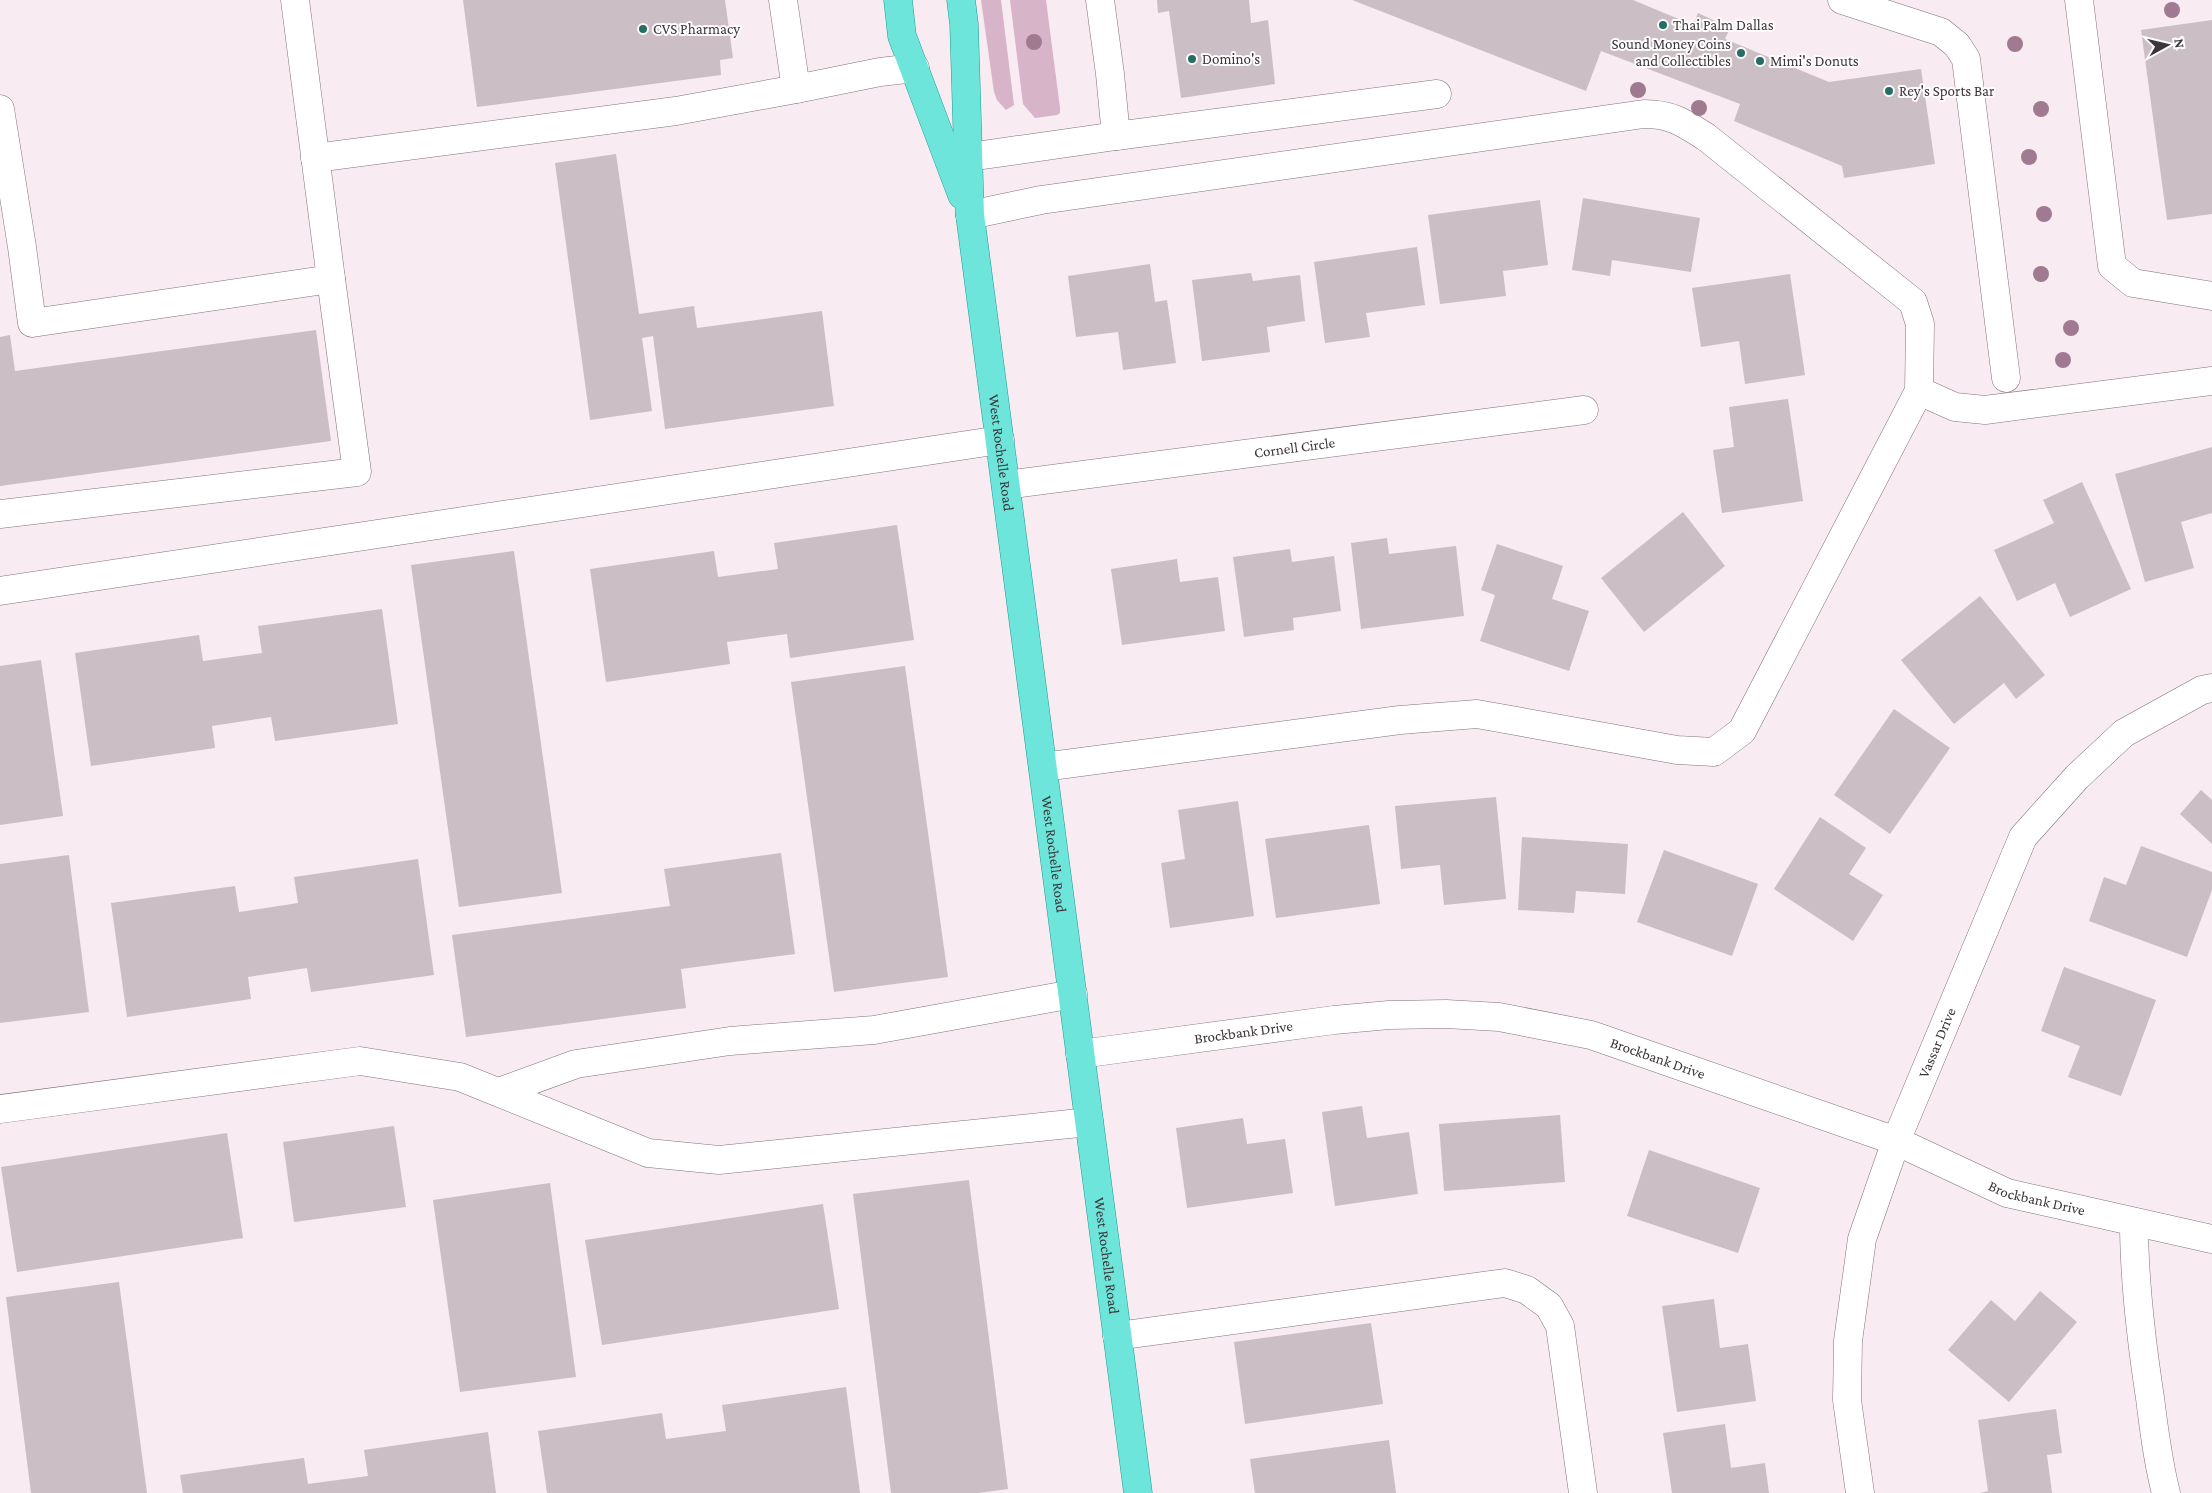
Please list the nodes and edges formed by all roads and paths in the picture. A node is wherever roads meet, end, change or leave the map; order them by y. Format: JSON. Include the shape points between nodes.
{"nodes":[{"id":1,"x":295,"y":0,"type":"edge"},
{"id":2,"x":782,"y":0,"type":"edge"},
{"id":3,"x":898,"y":0,"type":"edge"},
{"id":4,"x":961,"y":0,"type":"edge"},
{"id":5,"x":1100,"y":0,"type":"edge"},
{"id":6,"x":1842,"y":0,"type":"edge"},
{"id":7,"x":2079,"y":0,"type":"edge"},
{"id":8,"x":1910,"y":11,"type":"edge"},
{"id":9,"x":914,"y":68,"type":"junction"},
{"id":10,"x":796,"y":88,"type":"junction"},
{"id":11,"x":1437,"y":94,"type":"dead end"},
{"id":12,"x":0,"y":109,"type":"edge"},
{"id":13,"x":1116,"y":136,"type":"junction"},
{"id":14,"x":969,"y":157,"type":"junction"},
{"id":15,"x":315,"y":158,"type":"junction"},
{"id":16,"x":970,"y":216,"type":"junction"},
{"id":17,"x":331,"y":279,"type":"junction"},
{"id":18,"x":2212,"y":296,"type":"edge"},
{"id":19,"x":2006,"y":378,"type":"dead end"},
{"id":20,"x":2212,"y":381,"type":"edge"},
{"id":21,"x":1919,"y":391,"type":"junction"},
{"id":22,"x":1584,"y":410,"type":"dead end"},
{"id":23,"x":1000,"y":440,"type":"junction"},
{"id":24,"x":1006,"y":485,"type":"junction"},
{"id":25,"x":0,"y":514,"type":"edge"},
{"id":26,"x":0,"y":591,"type":"edge"},
{"id":27,"x":2212,"y":688,"type":"edge"},
{"id":28,"x":1043,"y":767,"type":"junction"},
{"id":29,"x":1073,"y":994,"type":"junction"},
{"id":30,"x":1080,"y":1054,"type":"junction"},
{"id":31,"x":498,"y":1092,"type":"junction"},
{"id":32,"x":0,"y":1109,"type":"edge"},
{"id":33,"x":1089,"y":1122,"type":"junction"},
{"id":34,"x":1896,"y":1141,"type":"junction"},
{"id":35,"x":2134,"y":1222,"type":"junction"},
{"id":36,"x":2211,"y":1231,"type":"edge"},
{"id":37,"x":1117,"y":1336,"type":"junction"},
{"id":38,"x":1138,"y":1493,"type":"edge"},
{"id":39,"x":1583,"y":1493,"type":"edge"},
{"id":40,"x":1860,"y":1493,"type":"edge"},
{"id":41,"x":2166,"y":1493,"type":"edge"}],
"edges":[{"from":1,"to":15,"type":"street"},
{"from":2,"to":10,"type":"street"},
{"from":3,"to":9,"type":"main road","name":"West Rochelle Road","via":[[902,36]]},
{"from":4,"to":14,"type":"main road","name":"West Rochelle Road"},
{"from":5,"to":13,"type":"street"},
{"from":6,"to":8,"type":"street"},
{"from":7,"to":18,"type":"street","via":[[2112,266],[2133,284]]},
{"from":8,"to":19,"type":"street","via":[[1957,44],[1966,59]]},
{"from":9,"to":10,"type":"street"},
{"from":9,"to":16,"type":"main road","name":"West Rochelle Road"},
{"from":10,"to":15,"type":"street","via":[[676,111]]},
{"from":11,"to":13,"type":"street"},
{"from":12,"to":17,"type":"street","via":[[32,323]]},
{"from":13,"to":14,"type":"street"},
{"from":14,"to":16,"type":"main road","name":"West Rochelle Road"},
{"from":15,"to":17,"type":"street"},
{"from":16,"to":21,"type":"street","via":[[1041,200],[1634,115],[1660,114],[1674,118],[1706,137],[1913,302],[1920,324]]},
{"from":16,"to":23,"type":"main road","name":"West Rochelle Road"},
{"from":17,"to":25,"type":"street","via":[[357,472]]},
{"from":20,"to":21,"type":"street","via":[[1985,410],[1955,407]]},
{"from":21,"to":28,"type":"street","via":[[1742,731],[1714,752],[1677,750],[1476,714],[1400,720]]},
{"from":22,"to":24,"type":"street","name":"Cornell Circle"},
{"from":23,"to":24,"type":"main road","name":"West Rochelle Road"},
{"from":23,"to":26,"type":"street"},
{"from":24,"to":28,"type":"main road","name":"West Rochelle Road"},
{"from":27,"to":34,"type":"street","name":"Vassar Drive","via":[[2202,690],[2124,733],[2077,776],[2023,837]]},
{"from":28,"to":29,"type":"main road","name":"West Rochelle Road"},
{"from":29,"to":30,"type":"main road","name":"West Rochelle Road"},
{"from":29,"to":31,"type":"street","via":[[874,1030],[730,1041],[576,1064]]},
{"from":30,"to":33,"type":"main road","name":"West Rochelle Road"},
{"from":30,"to":34,"type":"street","name":"Brockbank Drive","via":[[1389,1015],[1499,1017],[1590,1036]]},
{"from":31,"to":32,"type":"street","via":[[460,1077],[360,1060]]},
{"from":31,"to":33,"type":"street","via":[[648,1154],[719,1160]]},
{"from":33,"to":37,"type":"main road","name":"West Rochelle Road"},
{"from":34,"to":35,"type":"street","name":"Brockbank Drive","via":[[2008,1193]]},
{"from":34,"to":40,"type":"street","name":"Vassar Drive","via":[[1862,1238],[1848,1341],[1847,1400]]},
{"from":35,"to":36,"type":"street","name":"Brockbank Drive"},
{"from":35,"to":41,"type":"street","via":[[2139,1328],[2159,1468]]},
{"from":37,"to":38,"type":"main road","name":"West Rochelle Road"},
{"from":37,"to":39,"type":"street","via":[[1505,1284],[1527,1290],[1549,1306],[1560,1326]]}]}
